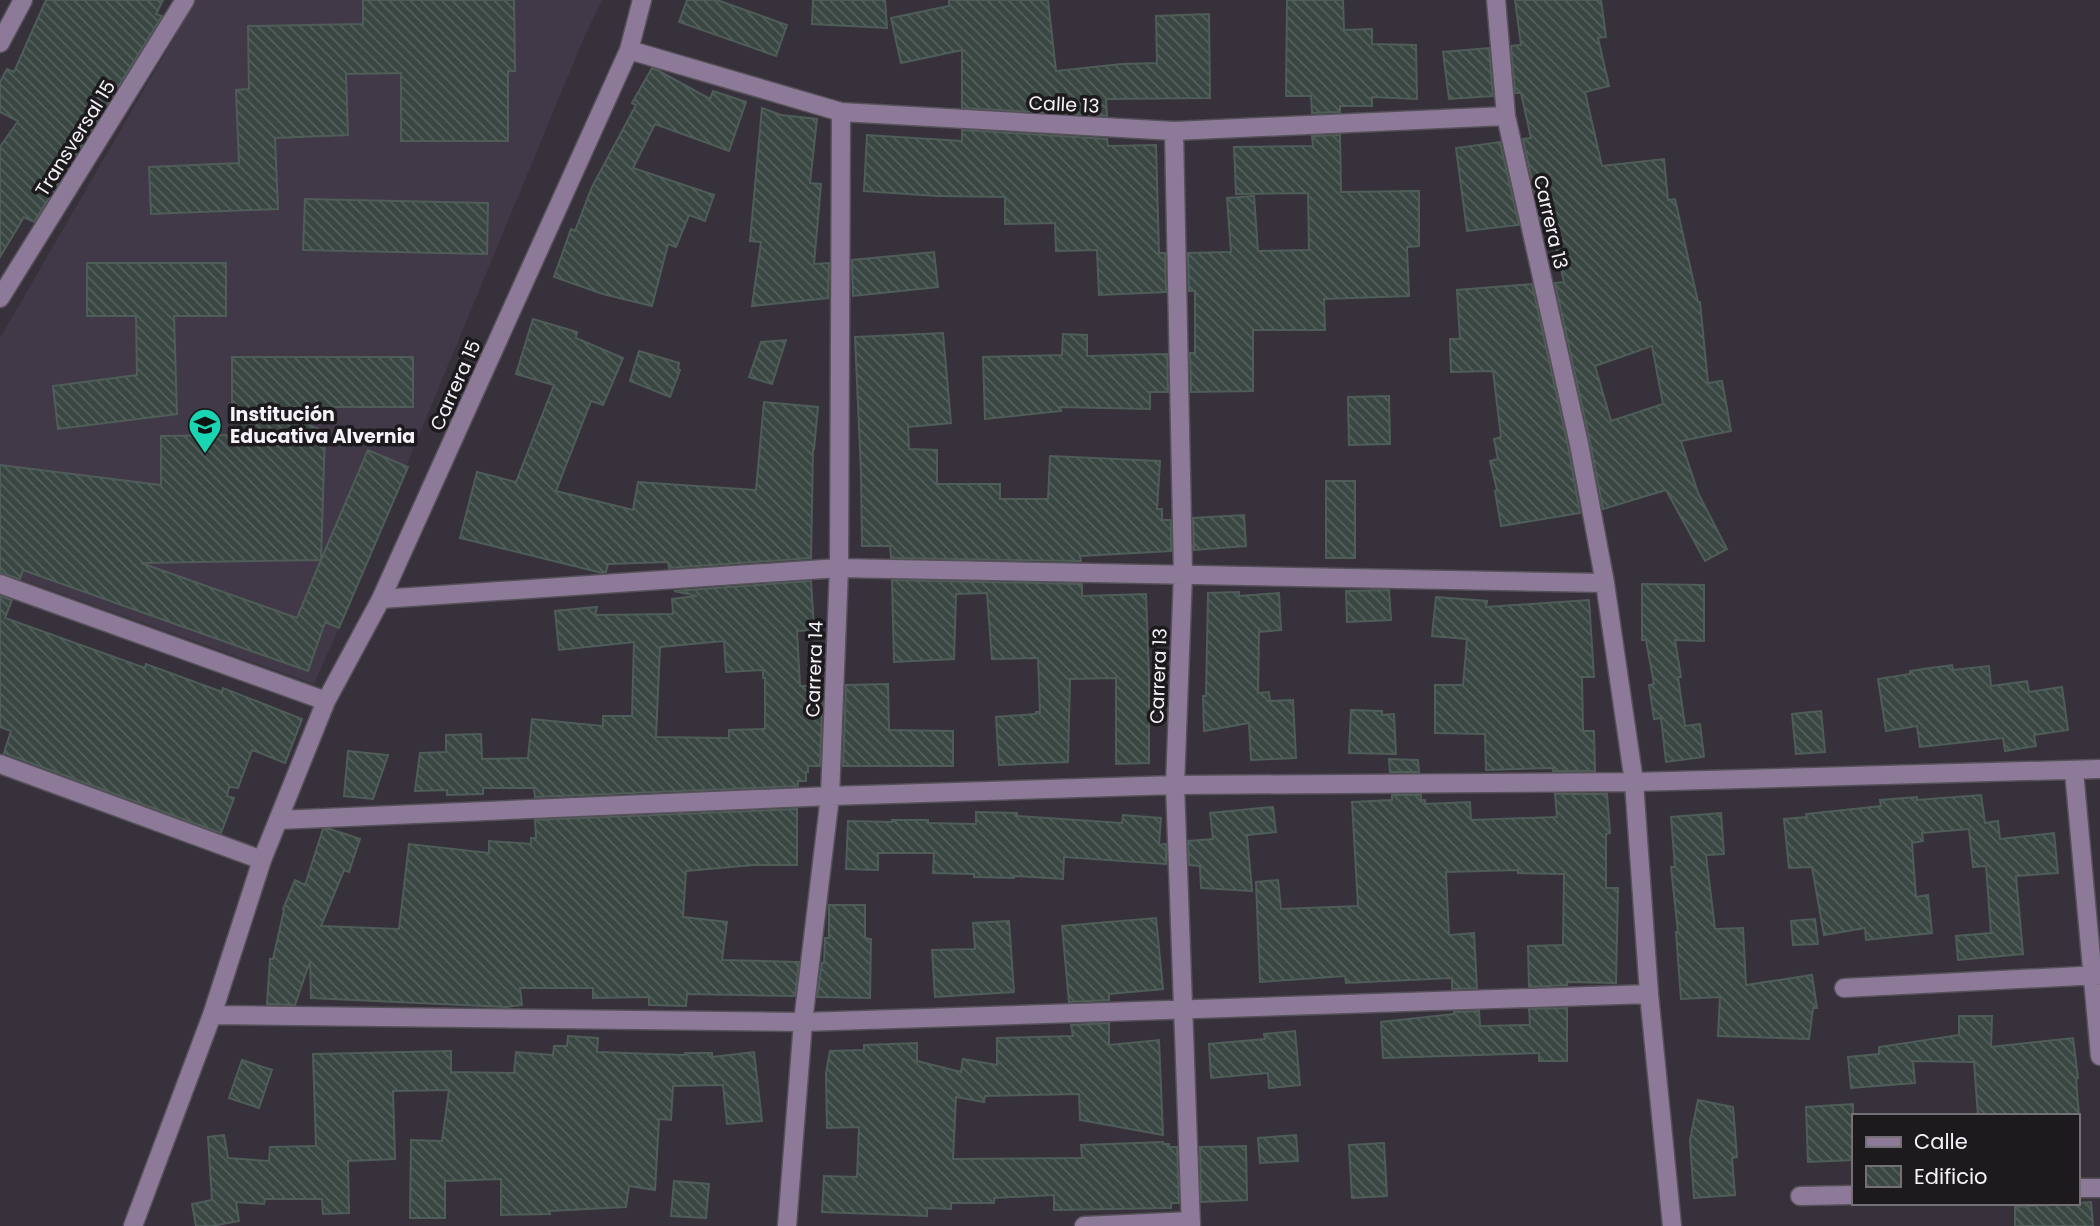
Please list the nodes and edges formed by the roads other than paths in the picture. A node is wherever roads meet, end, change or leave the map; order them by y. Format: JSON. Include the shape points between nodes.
{"nodes":[{"id":1,"x":23,"y":0,"type":"edge"},
{"id":2,"x":185,"y":0,"type":"edge"},
{"id":3,"x":642,"y":0,"type":"edge"},
{"id":4,"x":1496,"y":0,"type":"edge"},
{"id":5,"x":0,"y":43,"type":"edge"},
{"id":6,"x":629,"y":50,"type":"junction"},
{"id":7,"x":841,"y":112,"type":"junction"},
{"id":8,"x":1506,"y":116,"type":"junction"},
{"id":9,"x":1174,"y":131,"type":"junction"},
{"id":10,"x":0,"y":298,"type":"edge"},
{"id":11,"x":839,"y":568,"type":"junction"},
{"id":12,"x":1183,"y":574,"type":"junction"},
{"id":13,"x":1605,"y":583,"type":"junction"},
{"id":14,"x":0,"y":584,"type":"edge"},
{"id":15,"x":381,"y":599,"type":"junction"},
{"id":16,"x":326,"y":701,"type":"junction"},
{"id":17,"x":0,"y":764,"type":"edge"},
{"id":18,"x":2100,"y":769,"type":"edge"},
{"id":19,"x":2074,"y":771,"type":"junction"},
{"id":20,"x":1634,"y":782,"type":"junction"},
{"id":21,"x":1175,"y":785,"type":"junction"},
{"id":22,"x":830,"y":796,"type":"junction"},
{"id":23,"x":278,"y":820,"type":"junction"},
{"id":24,"x":262,"y":860,"type":"junction"},
{"id":25,"x":2097,"y":975,"type":"edge"},
{"id":26,"x":1844,"y":988,"type":"dead end"},
{"id":27,"x":1649,"y":994,"type":"junction"},
{"id":28,"x":1185,"y":1008,"type":"junction"},
{"id":29,"x":212,"y":1015,"type":"junction"},
{"id":30,"x":803,"y":1022,"type":"junction"},
{"id":31,"x":2100,"y":1056,"type":"edge"},
{"id":32,"x":2079,"y":1188,"type":"edge"},
{"id":33,"x":2100,"y":1188,"type":"edge"},
{"id":34,"x":1852,"y":1195,"type":"edge"},
{"id":35,"x":1800,"y":1196,"type":"dead end"},
{"id":36,"x":1191,"y":1224,"type":"edge"},
{"id":37,"x":133,"y":1226,"type":"edge"},
{"id":38,"x":787,"y":1226,"type":"edge"},
{"id":39,"x":1084,"y":1226,"type":"edge"},
{"id":40,"x":1671,"y":1226,"type":"edge"}],
"edges":[{"from":1,"to":5,"type":"street"},
{"from":2,"to":10,"type":"street","name":"Transversal 15"},
{"from":3,"to":6,"type":"street","name":"Carrera 15"},
{"from":4,"to":8,"type":"street","name":"Carrera 13"},
{"from":6,"to":7,"type":"street","name":"Calle 13"},
{"from":6,"to":15,"type":"street","name":"Carrera 15"},
{"from":7,"to":9,"type":"street","name":"Calle 13"},
{"from":7,"to":11,"type":"street","name":"Carrera 14"},
{"from":8,"to":9,"type":"street","name":"Calle 13"},
{"from":8,"to":13,"type":"street","name":"Carrera 13"},
{"from":9,"to":12,"type":"street","name":"Carrera 13"},
{"from":11,"to":12,"type":"street"},
{"from":11,"to":15,"type":"street"},
{"from":11,"to":22,"type":"street","name":"Carrera 14"},
{"from":12,"to":13,"type":"street"},
{"from":12,"to":21,"type":"street","name":"Carrera 13"},
{"from":13,"to":20,"type":"street","name":"Carrera 13"},
{"from":14,"to":16,"type":"street"},
{"from":15,"to":16,"type":"street","name":"Carrera 15"},
{"from":16,"to":23,"type":"street","name":"Carrera 15"},
{"from":17,"to":24,"type":"street"},
{"from":18,"to":19,"type":"street"},
{"from":19,"to":20,"type":"street"},
{"from":19,"to":25,"type":"street"},
{"from":20,"to":21,"type":"street"},
{"from":20,"to":27,"type":"street","name":"Carrera 13"},
{"from":21,"to":22,"type":"street"},
{"from":21,"to":28,"type":"street","name":"Carrera 13"},
{"from":22,"to":23,"type":"street"},
{"from":22,"to":30,"type":"street","name":"Carrera 14"},
{"from":23,"to":24,"type":"street","name":"Carrera 15"},
{"from":24,"to":29,"type":"street","name":"Carrera 15"},
{"from":25,"to":26,"type":"street"},
{"from":25,"to":31,"type":"street"},
{"from":27,"to":28,"type":"street"},
{"from":27,"to":40,"type":"street","name":"Carrera 13"},
{"from":28,"to":30,"type":"street"},
{"from":28,"to":36,"type":"street","name":"Carrera 13"},
{"from":29,"to":30,"type":"street"},
{"from":29,"to":37,"type":"street","name":"Carrera 15"},
{"from":30,"to":38,"type":"street","name":"Carrera 14"},
{"from":32,"to":33,"type":"street"},
{"from":34,"to":35,"type":"street"},
{"from":36,"to":39,"type":"street"}]}
